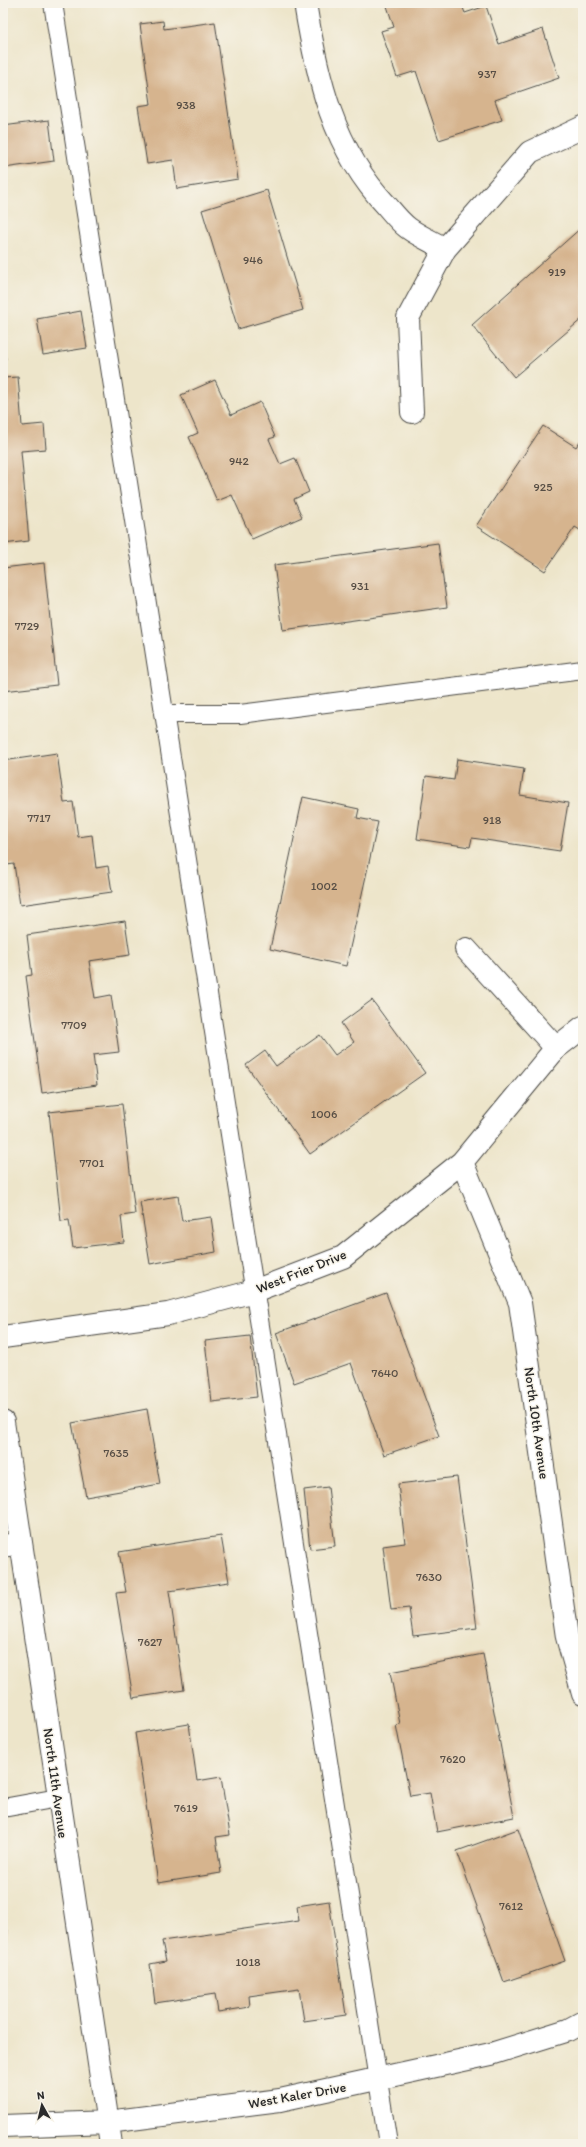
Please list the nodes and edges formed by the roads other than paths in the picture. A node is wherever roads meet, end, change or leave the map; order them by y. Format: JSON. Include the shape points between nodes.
{"nodes":[{"id":1,"x":53,"y":3,"type":"edge"},
{"id":2,"x":305,"y":3,"type":"edge"},
{"id":3,"x":583,"y":127,"type":"edge"},
{"id":4,"x":445,"y":249,"type":"junction"},
{"id":5,"x":412,"y":412,"type":"dead end"},
{"id":6,"x":583,"y":670,"type":"edge"},
{"id":7,"x":163,"y":714,"type":"junction"},
{"id":8,"x":466,"y":949,"type":"dead end"},
{"id":9,"x":583,"y":1027,"type":"edge"},
{"id":10,"x":556,"y":1048,"type":"junction"},
{"id":11,"x":462,"y":1162,"type":"junction"},
{"id":12,"x":254,"y":1291,"type":"junction"},
{"id":13,"x":3,"y":1336,"type":"edge"},
{"id":14,"x":3,"y":1422,"type":"edge"},
{"id":15,"x":12,"y":1545,"type":"edge"},
{"id":16,"x":583,"y":1694,"type":"edge"},
{"id":17,"x":58,"y":1798,"type":"junction"},
{"id":18,"x":3,"y":1808,"type":"edge"},
{"id":19,"x":583,"y":2022,"type":"edge"},
{"id":20,"x":378,"y":2079,"type":"junction"},
{"id":21,"x":108,"y":2122,"type":"junction"},
{"id":22,"x":3,"y":2126,"type":"edge"},
{"id":23,"x":111,"y":2144,"type":"edge"},
{"id":24,"x":388,"y":2144,"type":"edge"}],
"edges":[{"from":1,"to":7,"type":"lane"},
{"from":2,"to":4,"type":"street","via":[[312,47],[327,105],[347,153],[375,194],[407,228]]},
{"from":3,"to":4,"type":"street","via":[[530,152]]},
{"from":4,"to":5,"type":"street","via":[[408,318]]},
{"from":6,"to":7,"type":"lane","via":[[240,714]]},
{"from":7,"to":12,"type":"lane"},
{"from":8,"to":10,"type":"street"},
{"from":9,"to":10,"type":"street","name":"West Frier Drive"},
{"from":10,"to":11,"type":"street","name":"West Frier Drive"},
{"from":11,"to":12,"type":"street","name":"West Frier Drive","via":[[343,1257]]},
{"from":11,"to":16,"type":"street","name":"North 10th Avenue","via":[[520,1303],[567,1637]]},
{"from":12,"to":13,"type":"street","name":"West Frier Drive","via":[[168,1314]]},
{"from":12,"to":20,"type":"lane"},
{"from":14,"to":15,"type":"street","name":"North 11th Avenue"},
{"from":15,"to":17,"type":"street","name":"North 11th Avenue"},
{"from":17,"to":18,"type":"lane"},
{"from":17,"to":21,"type":"street","name":"North 11th Avenue"},
{"from":19,"to":20,"type":"street","name":"West Kaler Drive","via":[[568,2030],[491,2054]]},
{"from":20,"to":21,"type":"street","name":"West Kaler Drive","via":[[280,2100]]},
{"from":20,"to":24,"type":"lane"},
{"from":21,"to":22,"type":"street","name":"West Kaler Drive"},
{"from":21,"to":23,"type":"street","name":"North 11th Avenue"}]}
